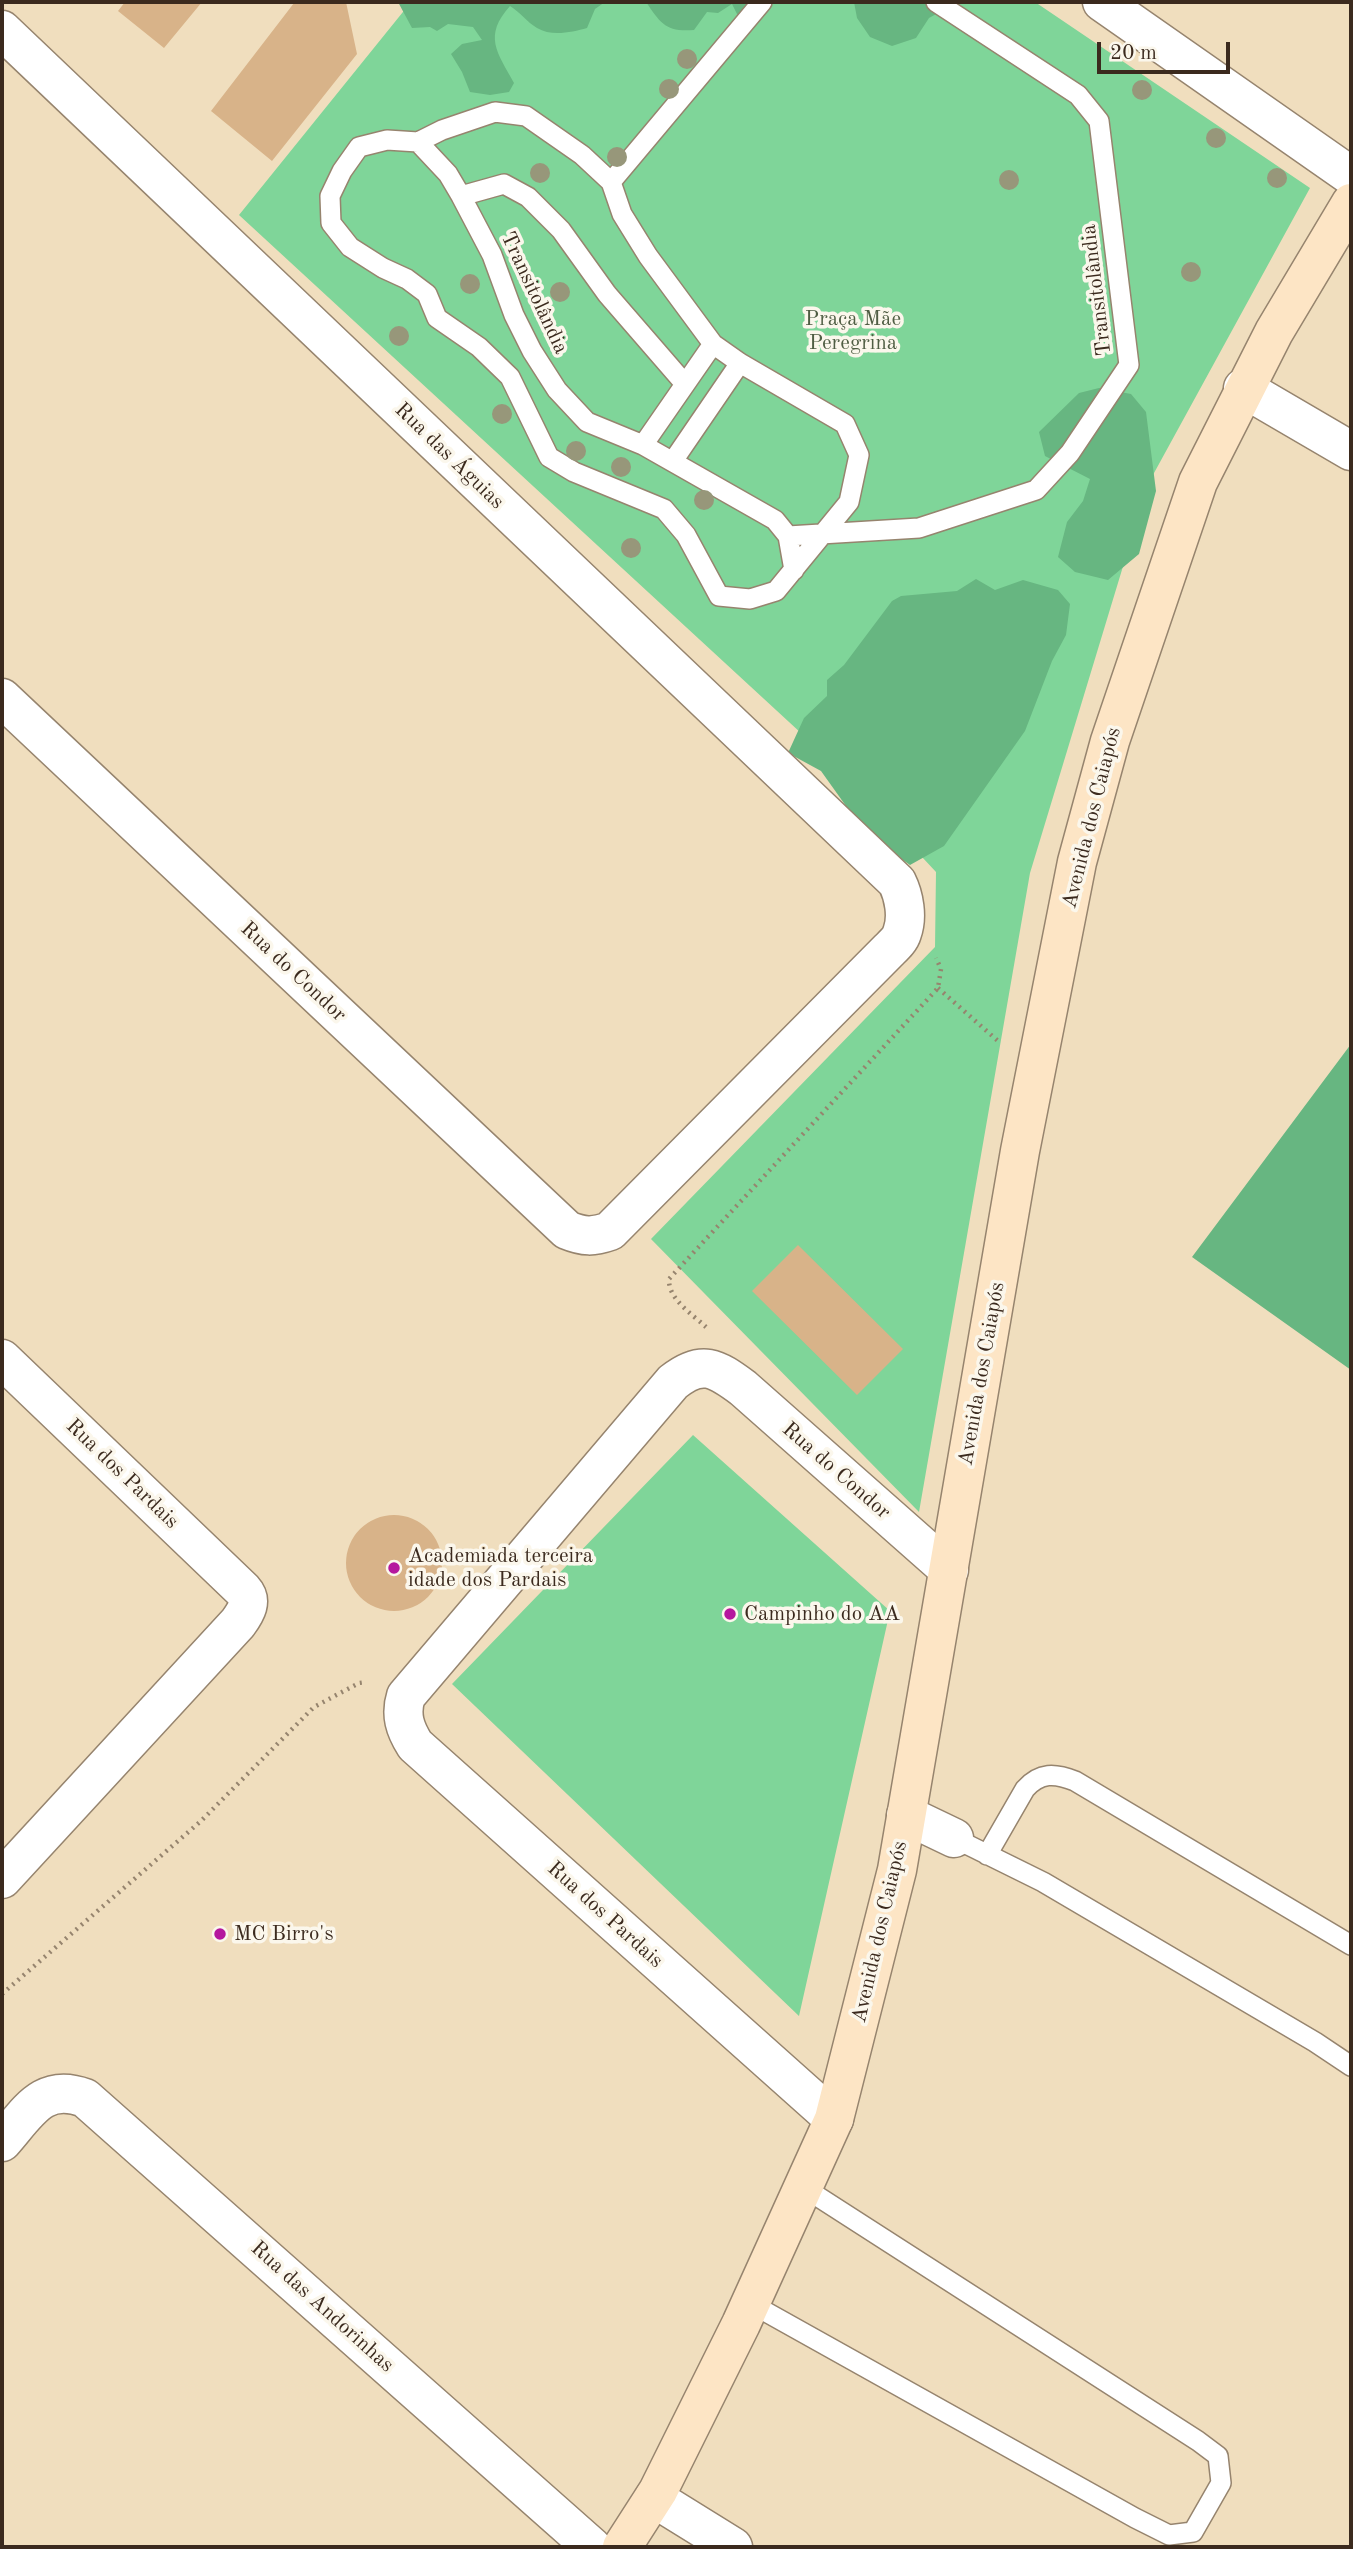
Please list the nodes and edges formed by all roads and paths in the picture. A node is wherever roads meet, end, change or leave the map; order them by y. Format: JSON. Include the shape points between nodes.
{"nodes":[{"id":1,"x":762,"y":2,"type":"edge"},
{"id":2,"x":936,"y":2,"type":"edge"},
{"id":3,"x":1102,"y":2,"type":"edge"},
{"id":4,"x":2,"y":30,"type":"edge"},
{"id":5,"x":418,"y":142,"type":"junction"},
{"id":6,"x":1351,"y":176,"type":"edge"},
{"id":7,"x":611,"y":182,"type":"junction"},
{"id":8,"x":461,"y":196,"type":"junction"},
{"id":9,"x":1351,"y":203,"type":"edge"},
{"id":10,"x":713,"y":344,"type":"junction"},
{"id":11,"x":740,"y":363,"type":"junction"},
{"id":12,"x":685,"y":384,"type":"junction"},
{"id":13,"x":1243,"y":388,"type":"junction"},
{"id":14,"x":643,"y":445,"type":"junction"},
{"id":15,"x":1351,"y":451,"type":"edge"},
{"id":16,"x":673,"y":461,"type":"junction"},
{"id":17,"x":823,"y":535,"type":"junction"},
{"id":18,"x":788,"y":536,"type":"junction"},
{"id":19,"x":794,"y":570,"type":"junction"},
{"id":20,"x":2,"y":698,"type":"edge"},
{"id":21,"x":901,"y":935,"type":"junction"},
{"id":22,"x":938,"y":988,"type":"junction"},
{"id":23,"x":1035,"y":1074,"type":"junction"},
{"id":24,"x":2,"y":1359,"type":"edge"},
{"id":25,"x":722,"y":1373,"type":"junction"},
{"id":26,"x":949,"y":1570,"type":"junction"},
{"id":27,"x":406,"y":1696,"type":"junction"},
{"id":28,"x":906,"y":1815,"type":"junction"},
{"id":29,"x":971,"y":1846,"type":"junction"},
{"id":30,"x":2,"y":1879,"type":"edge"},
{"id":31,"x":1351,"y":1945,"type":"edge"},
{"id":32,"x":2,"y":1994,"type":"edge"},
{"id":33,"x":1351,"y":2066,"type":"edge"},
{"id":34,"x":834,"y":2119,"type":"junction"},
{"id":35,"x":2,"y":2142,"type":"edge"},
{"id":36,"x":803,"y":2187,"type":"junction"},
{"id":37,"x":750,"y":2303,"type":"junction"},
{"id":38,"x":654,"y":2498,"type":"junction"},
{"id":39,"x":593,"y":2547,"type":"edge"},
{"id":40,"x":622,"y":2547,"type":"edge"},
{"id":41,"x":733,"y":2547,"type":"edge"}],
"edges":[{"from":1,"to":7,"type":"lane"},
{"from":2,"to":17,"type":"lane","name":"Transitolândia","via":[[1077,95],[1099,121],[1129,365],[1070,453],[1036,490],[919,528]]},
{"from":3,"to":6,"type":"street"},
{"from":4,"to":21,"type":"street","name":"Rua das Águias","via":[[897,882],[904,898]]},
{"from":5,"to":7,"type":"lane","via":[[495,113],[526,116],[582,155]]},
{"from":5,"to":8,"type":"lane","name":"Transitolândia","via":[[448,174]]},
{"from":5,"to":19,"type":"lane","via":[[387,141],[359,147],[342,171],[330,196],[331,223],[350,247],[427,294],[437,318],[479,347],[510,377],[549,457],[664,509],[685,535],[719,596],[750,599],[776,591]]},
{"from":7,"to":10,"type":"lane","via":[[622,214],[648,256]]},
{"from":8,"to":12,"type":"lane","name":"Transitolândia","via":[[504,184],[528,197],[561,230],[607,295]]},
{"from":8,"to":14,"type":"lane","name":"Transitolândia","via":[[492,255],[514,315],[557,390],[587,422]]},
{"from":9,"to":13,"type":"main road","name":"Avenida dos Caiapós"},
{"from":10,"to":11,"type":"lane"},
{"from":10,"to":12,"type":"lane"},
{"from":11,"to":16,"type":"lane"},
{"from":11,"to":17,"type":"lane","via":[[845,424],[859,455],[849,502]]},
{"from":12,"to":14,"type":"lane"},
{"from":13,"to":15,"type":"street"},
{"from":13,"to":23,"type":"main road","name":"Avenida dos Caiapós","via":[[1198,482],[1110,741],[1077,862]]},
{"from":14,"to":16,"type":"lane","name":"Transitolândia"},
{"from":16,"to":18,"type":"lane","name":"Transitolândia","via":[[775,520]]},
{"from":17,"to":18,"type":"lane","name":"Transitolândia"},
{"from":17,"to":19,"type":"lane"},
{"from":18,"to":19,"type":"lane"},
{"from":20,"to":21,"type":"street","name":"Rua do Condor","via":[[567,1230],[588,1237],[610,1231]]},
{"from":21,"to":22,"type":"path","via":[[937,958],[942,969]]},
{"from":22,"to":23,"type":"path"},
{"from":22,"to":25,"type":"path","via":[[669,1279],[675,1298],[730,1354]]},
{"from":23,"to":26,"type":"main road","name":"Avenida dos Caiapós"},
{"from":24,"to":30,"type":"street","name":"Rua dos Pardais","via":[[249,1599],[238,1623]]},
{"from":25,"to":26,"type":"street","name":"Rua do Condor"},
{"from":25,"to":27,"type":"street","via":[[700,1367],[673,1382]]},
{"from":26,"to":28,"type":"main road","name":"Avenida dos Caiapós"},
{"from":27,"to":32,"type":"path","via":[[381,1681],[359,1683],[314,1707],[201,1821]]},
{"from":27,"to":34,"type":"street","name":"Rua dos Pardais","via":[[403,1721],[415,1745]]},
{"from":28,"to":29,"type":"street"},
{"from":28,"to":34,"type":"main road","name":"Avenida dos Caiapós","via":[[897,1870]]},
{"from":29,"to":31,"type":"lane","via":[[1033,1780],[1060,1775]]},
{"from":29,"to":33,"type":"lane","via":[[1055,1889]]},
{"from":34,"to":36,"type":"main road","name":"Avenida dos Caiapós"},
{"from":35,"to":39,"type":"street","name":"Rua das Andorinhas","via":[[41,2098],[65,2092],[86,2098]]},
{"from":36,"to":37,"type":"main road","name":"Avenida dos Caiapós"},
{"from":36,"to":37,"type":"lane","via":[[1198,2441],[1218,2456],[1221,2483],[1194,2532],[1169,2535]]},
{"from":37,"to":38,"type":"main road","name":"Avenida dos Caiapós"},
{"from":38,"to":40,"type":"main road","name":"Avenida dos Caiapós"},
{"from":38,"to":41,"type":"street"}]}
